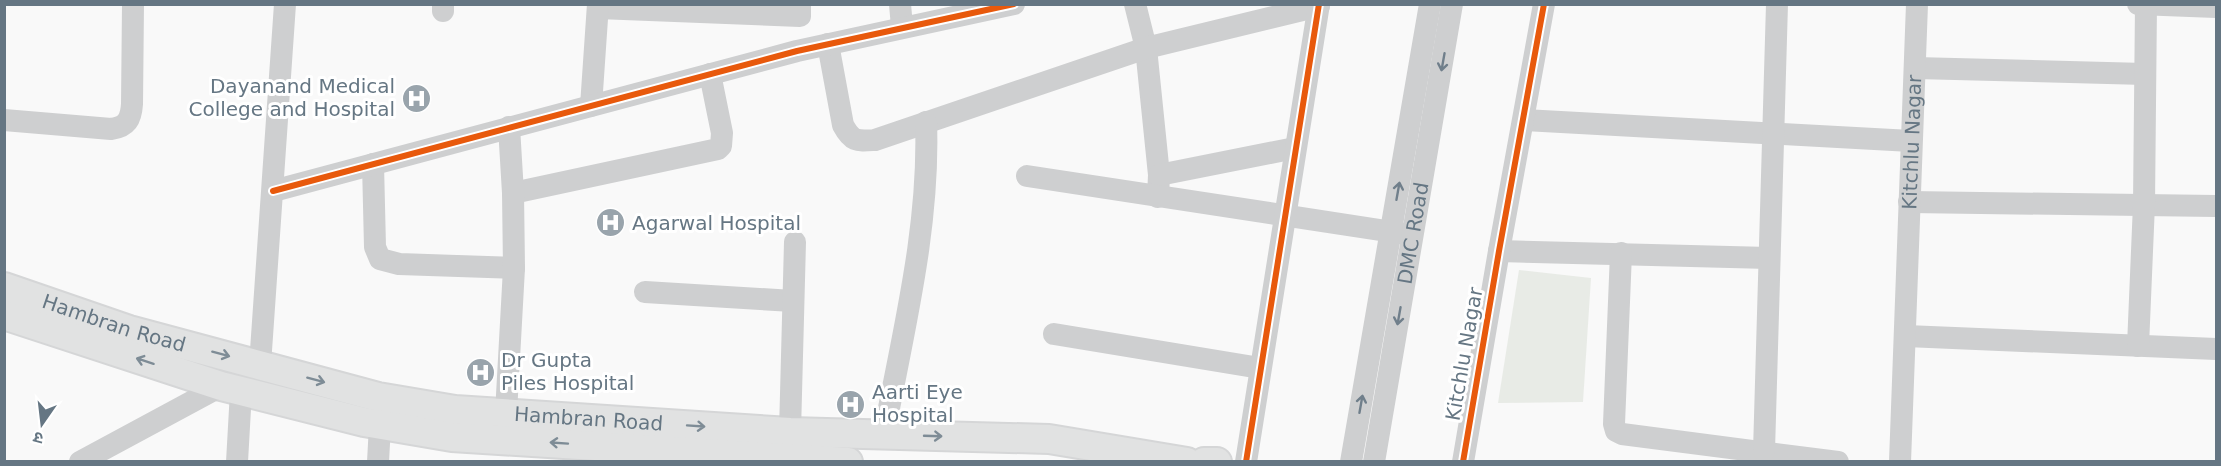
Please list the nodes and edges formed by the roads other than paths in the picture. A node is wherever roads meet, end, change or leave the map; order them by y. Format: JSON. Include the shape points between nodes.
{"nodes":[{"id":1,"x":133,"y":4,"type":"edge"},
{"id":2,"x":285,"y":4,"type":"edge"},
{"id":3,"x":800,"y":4,"type":"edge"},
{"id":4,"x":900,"y":4,"type":"edge"},
{"id":5,"x":1014,"y":4,"type":"edge"},
{"id":6,"x":1136,"y":4,"type":"edge"},
{"id":7,"x":1430,"y":4,"type":"edge"},
{"id":8,"x":1452,"y":4,"type":"edge"},
{"id":9,"x":1544,"y":4,"type":"edge"},
{"id":10,"x":1777,"y":4,"type":"edge"},
{"id":11,"x":1917,"y":4,"type":"edge"},
{"id":12,"x":2138,"y":4,"type":"edge"},
{"id":13,"x":1319,"y":5,"type":"edge"},
{"id":14,"x":2146,"y":5,"type":"edge"},
{"id":15,"x":598,"y":6,"type":"edge"},
{"id":16,"x":2217,"y":7,"type":"edge"},
{"id":17,"x":720,"y":8,"type":"edge"},
{"id":18,"x":902,"y":27,"type":"junction"},
{"id":19,"x":828,"y":44,"type":"junction"},
{"id":20,"x":1146,"y":48,"type":"junction"},
{"id":21,"x":1915,"y":68,"type":"junction"},
{"id":22,"x":710,"y":74,"type":"junction"},
{"id":23,"x":2145,"y":74,"type":"junction"},
{"id":24,"x":591,"y":106,"type":"junction"},
{"id":25,"x":4,"y":120,"type":"edge"},
{"id":26,"x":1524,"y":120,"type":"junction"},
{"id":27,"x":926,"y":123,"type":"junction"},
{"id":28,"x":509,"y":128,"type":"junction"},
{"id":29,"x":1773,"y":134,"type":"junction"},
{"id":30,"x":1911,"y":141,"type":"junction"},
{"id":31,"x":1295,"y":148,"type":"junction"},
{"id":32,"x":373,"y":164,"type":"junction"},
{"id":33,"x":1027,"y":176,"type":"dead end"},
{"id":34,"x":1158,"y":186,"type":"junction"},
{"id":35,"x":273,"y":191,"type":"junction"},
{"id":36,"x":513,"y":193,"type":"junction"},
{"id":37,"x":1909,"y":202,"type":"junction"},
{"id":38,"x":2144,"y":204,"type":"junction"},
{"id":39,"x":2217,"y":206,"type":"edge"},
{"id":40,"x":1284,"y":216,"type":"junction"},
{"id":41,"x":1391,"y":231,"type":"junction"},
{"id":42,"x":1414,"y":235,"type":"junction"},
{"id":43,"x":795,"y":242,"type":"dead end"},
{"id":44,"x":1498,"y":251,"type":"junction"},
{"id":45,"x":1621,"y":254,"type":"junction"},
{"id":46,"x":1769,"y":258,"type":"junction"},
{"id":47,"x":514,"y":268,"type":"junction"},
{"id":48,"x":4,"y":287,"type":"edge"},
{"id":49,"x":645,"y":292,"type":"dead end"},
{"id":50,"x":793,"y":301,"type":"junction"},
{"id":51,"x":4,"y":315,"type":"edge"},
{"id":52,"x":1054,"y":334,"type":"dead end"},
{"id":53,"x":1906,"y":336,"type":"junction"},
{"id":54,"x":2138,"y":346,"type":"junction"},
{"id":55,"x":2217,"y":349,"type":"edge"},
{"id":56,"x":260,"y":365,"type":"junction"},
{"id":57,"x":1260,"y":368,"type":"junction"},
{"id":58,"x":231,"y":388,"type":"junction"},
{"id":59,"x":506,"y":413,"type":"junction"},
{"id":60,"x":380,"y":425,"type":"junction"},
{"id":61,"x":790,"y":432,"type":"junction"},
{"id":62,"x":884,"y":434,"type":"junction"},
{"id":63,"x":1764,"y":451,"type":"junction"},
{"id":64,"x":594,"y":453,"type":"edge"},
{"id":65,"x":80,"y":462,"type":"edge"},
{"id":66,"x":237,"y":462,"type":"edge"},
{"id":67,"x":378,"y":462,"type":"edge"},
{"id":68,"x":847,"y":462,"type":"edge"},
{"id":69,"x":1187,"y":462,"type":"edge"},
{"id":70,"x":1204,"y":462,"type":"edge"},
{"id":71,"x":1217,"y":462,"type":"edge"},
{"id":72,"x":1246,"y":462,"type":"edge"},
{"id":73,"x":1351,"y":462,"type":"edge"},
{"id":74,"x":1374,"y":462,"type":"edge"},
{"id":75,"x":1463,"y":462,"type":"edge"},
{"id":76,"x":1838,"y":462,"type":"edge"},
{"id":77,"x":1900,"y":462,"type":"edge"}],
"edges":[{"from":1,"to":25,"type":"street","via":[[132,104],[127,123],[111,129]]},
{"from":2,"to":35,"type":"street"},
{"from":3,"to":17,"type":"street","via":[[800,16]]},
{"from":4,"to":18,"type":"street"},
{"from":5,"to":18,"type":"street"},
{"from":6,"to":20,"type":"street"},
{"from":41,"to":7,"type":"street","one_way":true},
{"from":8,"to":42,"type":"street","name":"DMC Road","one_way":true},
{"from":9,"to":26,"type":"street","name":"Kitchlu Nagar"},
{"from":10,"to":29,"type":"street"},
{"from":11,"to":21,"type":"street","name":"Kitchlu Nagar"},
{"from":12,"to":14,"type":"street"},
{"from":13,"to":20,"type":"street"},
{"from":13,"to":31,"type":"street"},
{"from":14,"to":16,"type":"street"},
{"from":14,"to":23,"type":"street"},
{"from":15,"to":17,"type":"street"},
{"from":15,"to":24,"type":"street"},
{"from":18,"to":19,"type":"street"},
{"from":19,"to":22,"type":"street"},
{"from":19,"to":27,"type":"street","via":[[840,118],[848,135],[855,140],[875,140]]},
{"from":20,"to":27,"type":"street"},
{"from":20,"to":34,"type":"street"},
{"from":21,"to":23,"type":"street"},
{"from":21,"to":30,"type":"street","name":"Kitchlu Nagar"},
{"from":22,"to":24,"type":"street"},
{"from":22,"to":36,"type":"street","via":[[722,134],[718,149]]},
{"from":23,"to":38,"type":"street"},
{"from":24,"to":28,"type":"street"},
{"from":26,"to":29,"type":"street"},
{"from":26,"to":44,"type":"street","name":"Kitchlu Nagar"},
{"from":27,"to":62,"type":"street","via":[[928,162],[922,222]]},
{"from":28,"to":32,"type":"street"},
{"from":28,"to":36,"type":"street"},
{"from":29,"to":30,"type":"street"},
{"from":29,"to":46,"type":"street"},
{"from":30,"to":37,"type":"street","name":"Kitchlu Nagar"},
{"from":31,"to":34,"type":"street"},
{"from":31,"to":40,"type":"street"},
{"from":32,"to":35,"type":"street"},
{"from":32,"to":47,"type":"street","via":[[375,247],[380,259],[399,264]]},
{"from":33,"to":34,"type":"street"},
{"from":34,"to":40,"type":"street"},
{"from":35,"to":56,"type":"street"},
{"from":36,"to":47,"type":"street"},
{"from":37,"to":38,"type":"street"},
{"from":37,"to":53,"type":"street","name":"Kitchlu Nagar"},
{"from":38,"to":39,"type":"street"},
{"from":38,"to":54,"type":"street"},
{"from":40,"to":41,"type":"street"},
{"from":40,"to":57,"type":"street"},
{"from":41,"to":42,"type":"street"},
{"from":73,"to":41,"type":"street","one_way":true},
{"from":42,"to":74,"type":"street","name":"DMC Road","one_way":true},
{"from":43,"to":50,"type":"street"},
{"from":44,"to":45,"type":"street"},
{"from":44,"to":75,"type":"street","name":"Kitchlu Nagar"},
{"from":45,"to":46,"type":"street"},
{"from":45,"to":63,"type":"street","via":[[1616,431]]},
{"from":46,"to":63,"type":"street"},
{"from":47,"to":59,"type":"street"},
{"from":48,"to":56,"type":"main road","name":"Hambran Road","one_way":true,"via":[[129,330]]},
{"from":49,"to":50,"type":"street"},
{"from":50,"to":61,"type":"street"},
{"from":58,"to":51,"type":"main road","name":"Hambran Road","one_way":true},
{"from":52,"to":57,"type":"street"},
{"from":53,"to":54,"type":"street"},
{"from":53,"to":77,"type":"street","name":"Kitchlu Nagar"},
{"from":54,"to":55,"type":"street"},
{"from":56,"to":59,"type":"main road","name":"Hambran Road","one_way":true,"via":[[378,397],[455,410]]},
{"from":57,"to":72,"type":"street"},
{"from":58,"to":60,"type":"main road","name":"Hambran Road"},
{"from":58,"to":65,"type":"street"},
{"from":58,"to":66,"type":"street"},
{"from":59,"to":61,"type":"main road","name":"Hambran Road","one_way":true},
{"from":64,"to":60,"type":"main road","name":"Hambran Road","one_way":true},
{"from":60,"to":67,"type":"street"},
{"from":61,"to":62,"type":"main road","name":"Hambran Road"},
{"from":62,"to":69,"type":"main road","name":"Hambran Road","one_way":true,"via":[[1049,439]]},
{"from":63,"to":76,"type":"street"},
{"from":64,"to":68,"type":"main road","name":"Hambran Road"},
{"from":70,"to":71,"type":"main road"}]}
